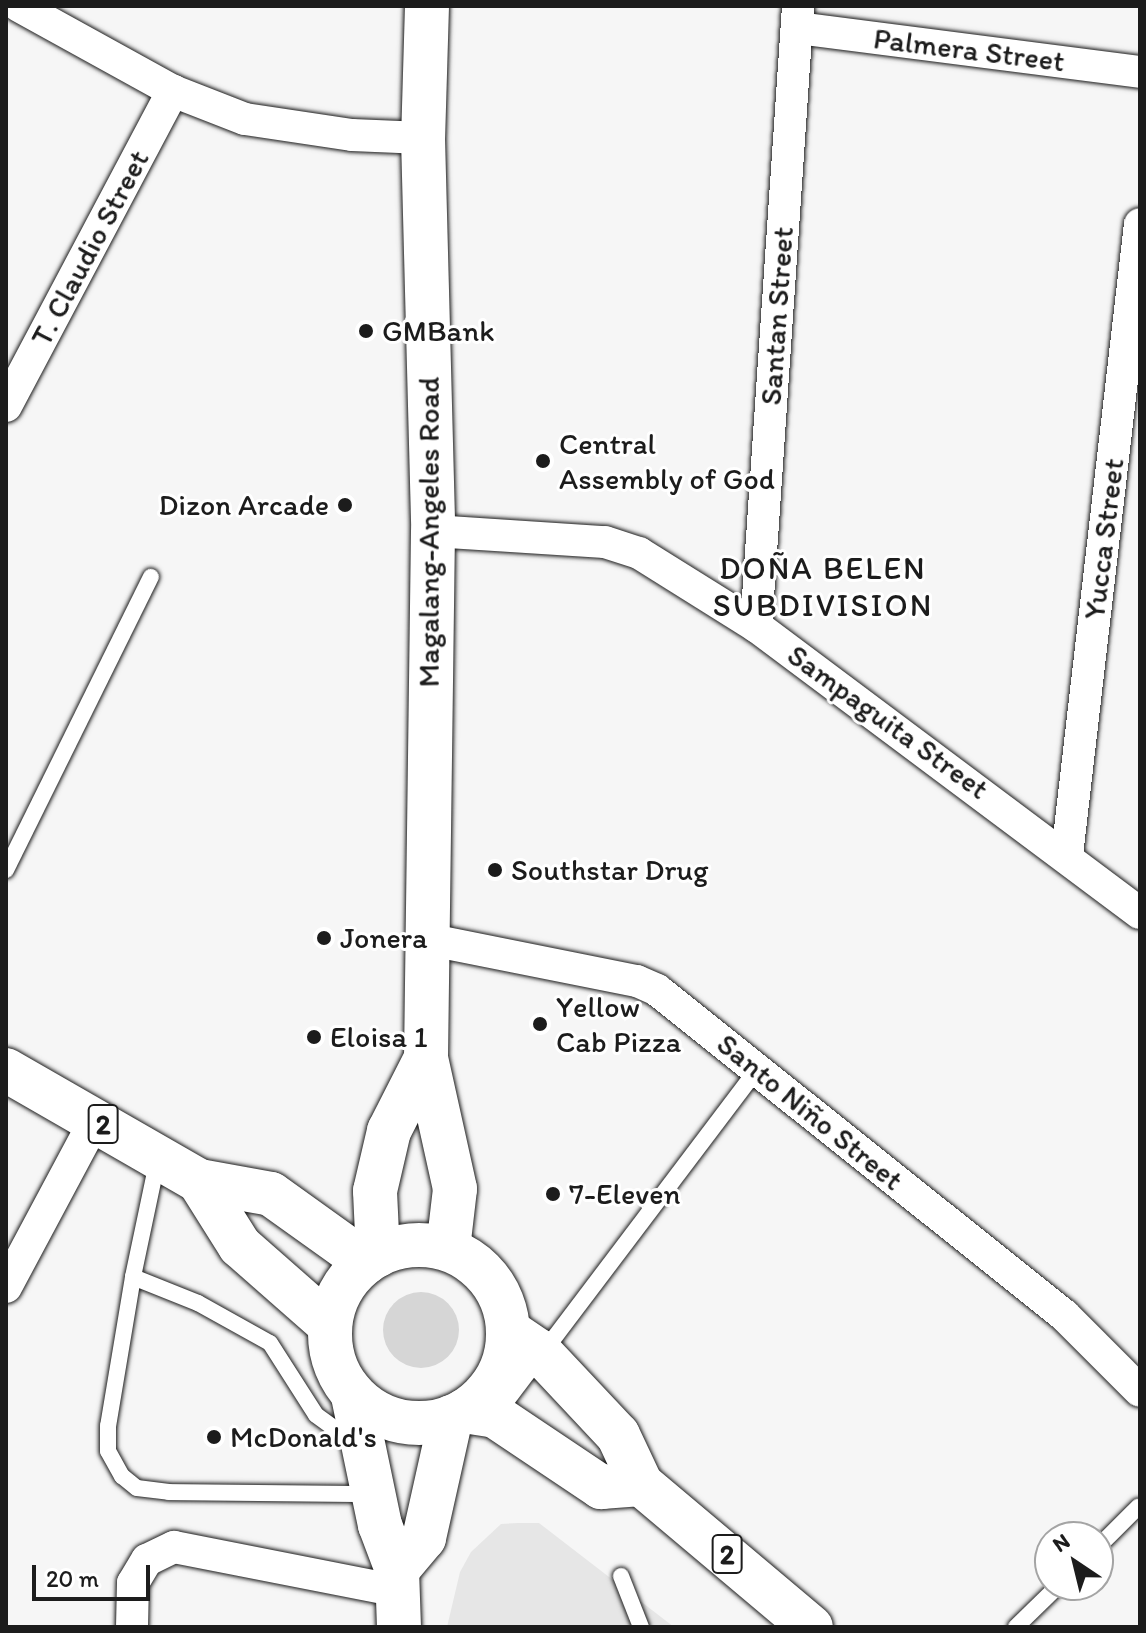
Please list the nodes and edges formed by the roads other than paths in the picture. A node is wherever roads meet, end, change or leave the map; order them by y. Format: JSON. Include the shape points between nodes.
{"nodes":[{"id":1,"x":19,"y":6,"type":"edge"},
{"id":2,"x":427,"y":6,"type":"edge"},
{"id":3,"x":798,"y":17,"type":"edge"},
{"id":4,"x":1140,"y":72,"type":"edge"},
{"id":5,"x":173,"y":91,"type":"junction"},
{"id":6,"x":423,"y":138,"type":"junction"},
{"id":7,"x":1140,"y":224,"type":"edge"},
{"id":8,"x":6,"y":406,"type":"edge"},
{"id":9,"x":433,"y":531,"type":"junction"},
{"id":10,"x":151,"y":577,"type":"dead end"},
{"id":11,"x":756,"y":626,"type":"junction"},
{"id":12,"x":1067,"y":855,"type":"junction"},
{"id":13,"x":6,"y":870,"type":"edge"},
{"id":14,"x":1140,"y":913,"type":"edge"},
{"id":15,"x":426,"y":939,"type":"junction"},
{"id":16,"x":426,"y":1058,"type":"junction"},
{"id":17,"x":757,"y":1069,"type":"junction"},
{"id":18,"x":6,"y":1070,"type":"edge"},
{"id":19,"x":95,"y":1120,"type":"junction"},
{"id":20,"x":158,"y":1157,"type":"junction"},
{"id":21,"x":199,"y":1181,"type":"junction"},
{"id":22,"x":448,"y":1249,"type":"junction"},
{"id":23,"x":372,"y":1258,"type":"junction"},
{"id":24,"x":133,"y":1277,"type":"junction"},
{"id":25,"x":6,"y":1287,"type":"edge"},
{"id":26,"x":330,"y":1325,"type":"junction"},
{"id":27,"x":524,"y":1341,"type":"junction"},
{"id":28,"x":1140,"y":1391,"type":"edge"},
{"id":29,"x":353,"y":1396,"type":"junction"},
{"id":30,"x":470,"y":1415,"type":"junction"},
{"id":31,"x":364,"y":1440,"type":"junction"},
{"id":32,"x":641,"y":1484,"type":"junction"},
{"id":33,"x":373,"y":1494,"type":"junction"},
{"id":34,"x":1138,"y":1507,"type":"edge"},
{"id":35,"x":1114,"y":1531,"type":"edge"},
{"id":36,"x":621,"y":1576,"type":"dead end"},
{"id":37,"x":399,"y":1596,"type":"edge"},
{"id":38,"x":1043,"y":1601,"type":"edge"},
{"id":39,"x":132,"y":1627,"type":"edge"},
{"id":40,"x":641,"y":1627,"type":"edge"},
{"id":41,"x":811,"y":1627,"type":"edge"},
{"id":42,"x":1016,"y":1627,"type":"edge"}],
"edges":[{"from":1,"to":5,"type":"street"},
{"from":2,"to":6,"type":"main road","name":"Magalang-Angeles Road"},
{"from":3,"to":4,"type":"street","name":"Palmera Street"},
{"from":3,"to":11,"type":"street","name":"Santan Street"},
{"from":5,"to":6,"type":"street","via":[[245,119],[352,135]]},
{"from":5,"to":8,"type":"street","name":"T. Claudio Street"},
{"from":6,"to":9,"type":"main road","name":"Magalang-Angeles Road"},
{"from":7,"to":12,"type":"street","name":"Yucca Street"},
{"from":9,"to":11,"type":"street","name":"Sampaguita Street","via":[[605,542],[639,553]]},
{"from":9,"to":15,"type":"main road","name":"Magalang-Angeles Road"},
{"from":10,"to":13,"type":"lane"},
{"from":11,"to":12,"type":"street","name":"Sampaguita Street"},
{"from":12,"to":14,"type":"street","name":"Sampaguita Street"},
{"from":15,"to":16,"type":"main road","name":"Magalang-Angeles Road"},
{"from":15,"to":17,"type":"street","name":"Santo Niño Street","via":[[637,981],[657,990]]},
{"from":16,"to":22,"type":"main road","name":"Magalang-Angeles Road","via":[[455,1189]]},
{"from":16,"to":23,"type":"main road","name":"Magalang-Angeles Road","via":[[389,1131],[375,1191]]},
{"from":17,"to":27,"type":"lane"},
{"from":17,"to":28,"type":"street","name":"Santo Niño Street","via":[[1064,1315]]},
{"from":18,"to":19,"type":"main road","number":"2"},
{"from":19,"to":20,"type":"main road","number":"2"},
{"from":19,"to":25,"type":"street"},
{"from":20,"to":21,"type":"main road","number":"2"},
{"from":20,"to":24,"type":"lane"},
{"from":21,"to":23,"type":"main road","number":"2","via":[[271,1194]]},
{"from":21,"to":26,"type":"main road","number":"2","via":[[240,1246]]},
{"from":22,"to":23,"type":"main road","number":"2","via":[[412,1245]]},
{"from":22,"to":27,"type":"main road","number":"2","via":[[473,1262],[491,1280]]},
{"from":23,"to":26,"type":"main road","via":[[342,1288]]},
{"from":24,"to":31,"type":"lane","via":[[198,1303],[270,1343],[316,1415],[339,1432]]},
{"from":24,"to":33,"type":"lane","via":[[108,1426],[108,1451],[122,1476],[137,1488],[169,1492]]},
{"from":26,"to":29,"type":"main road","via":[[336,1369]]},
{"from":27,"to":30,"type":"main road"},
{"from":27,"to":32,"type":"main road","number":"2","via":[[618,1435]]},
{"from":29,"to":30,"type":"main road","via":[[381,1415],[404,1422]]},
{"from":29,"to":31,"type":"main road"},
{"from":30,"to":32,"type":"main road","via":[[601,1487]]},
{"from":30,"to":37,"type":"main road"},
{"from":31,"to":33,"type":"main road"},
{"from":32,"to":41,"type":"main road","number":"2"},
{"from":33,"to":37,"type":"main road"},
{"from":34,"to":35,"type":"lane"},
{"from":36,"to":40,"type":"lane"},
{"from":37,"to":39,"type":"street","via":[[174,1547],[147,1560],[133,1583]]},
{"from":38,"to":42,"type":"lane"}]}
